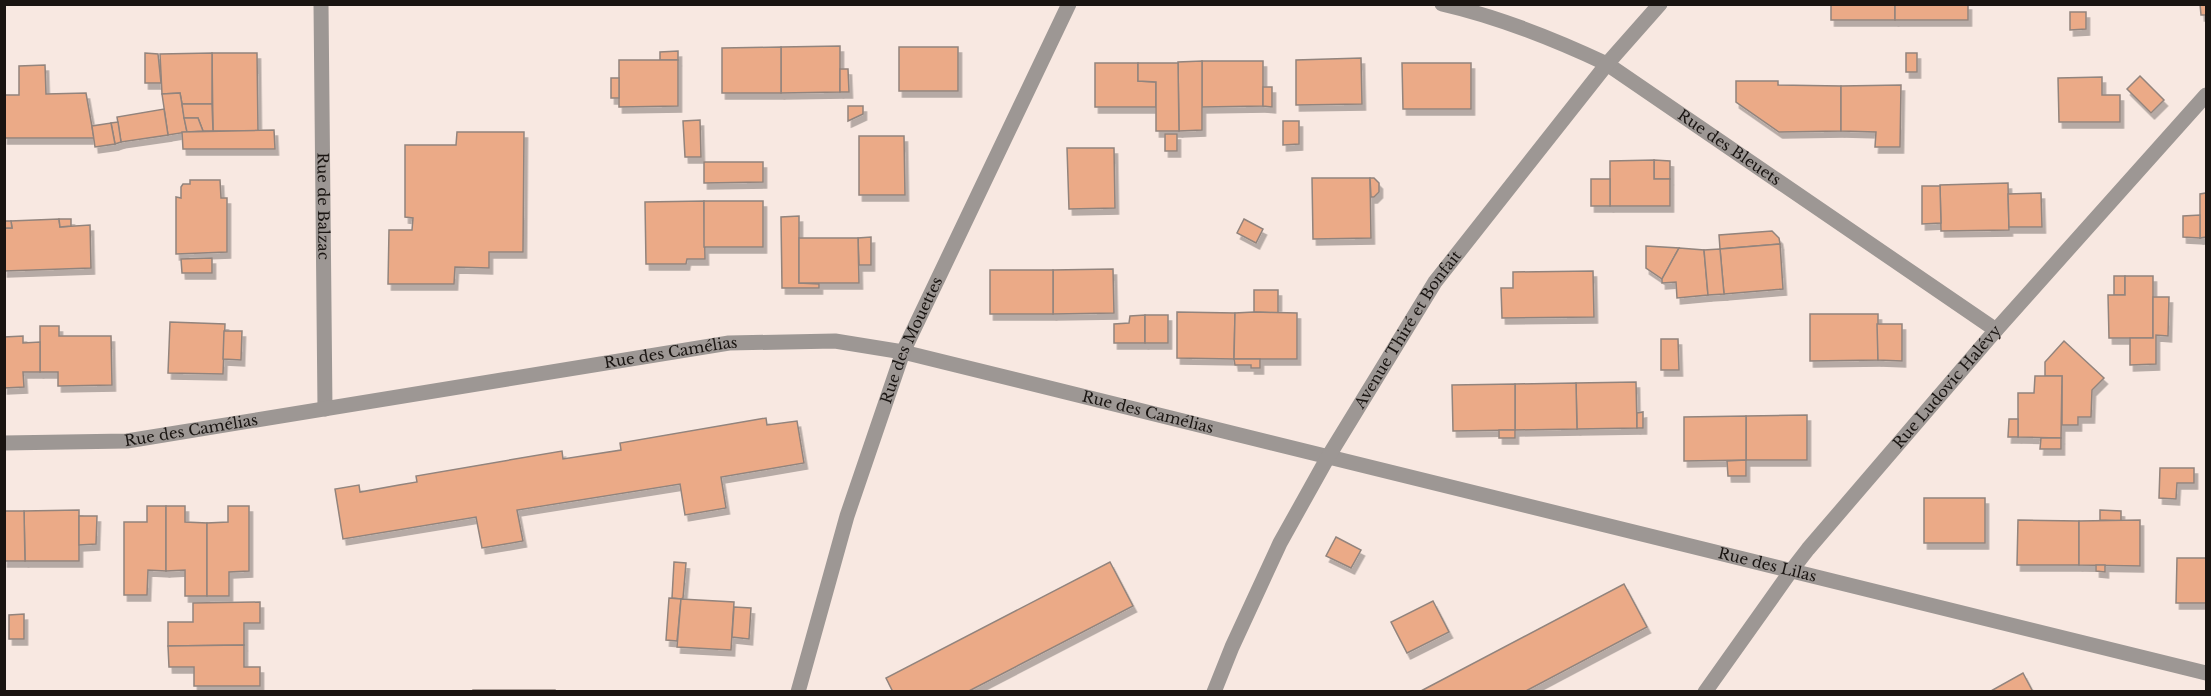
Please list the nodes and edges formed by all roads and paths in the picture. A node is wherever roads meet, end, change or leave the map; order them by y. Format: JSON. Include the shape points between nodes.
{"nodes":[{"id":1,"x":321,"y":4,"type":"edge"},
{"id":2,"x":1070,"y":4,"type":"edge"},
{"id":3,"x":1442,"y":4,"type":"edge"},
{"id":4,"x":1660,"y":4,"type":"edge"},
{"id":5,"x":1607,"y":64,"type":"junction"},
{"id":6,"x":2206,"y":95,"type":"edge"},
{"id":7,"x":1996,"y":330,"type":"junction"},
{"id":8,"x":903,"y":352,"type":"junction"},
{"id":9,"x":325,"y":409,"type":"junction"},
{"id":10,"x":4,"y":442,"type":"edge"},
{"id":11,"x":1328,"y":457,"type":"junction"},
{"id":12,"x":1791,"y":571,"type":"junction"},
{"id":13,"x":2206,"y":673,"type":"edge"},
{"id":14,"x":798,"y":692,"type":"edge"},
{"id":15,"x":1214,"y":692,"type":"edge"},
{"id":16,"x":1705,"y":692,"type":"edge"}],
"edges":[{"from":1,"to":9,"type":"street","name":"Rue de Balzac"},
{"from":2,"to":8,"type":"street","name":"Rue des Mouettes"},
{"from":3,"to":5,"type":"street","name":"Rue des Bleuets","via":[[1476,12]]},
{"from":4,"to":5,"type":"street","name":"Avenue Thiré et Bonfait"},
{"from":5,"to":7,"type":"street","name":"Rue des Bleuets"},
{"from":5,"to":11,"type":"street","name":"Avenue Thiré et Bonfait","via":[[1435,282]]},
{"from":6,"to":7,"type":"street","name":"Rue Ludovic Halévy"},
{"from":7,"to":12,"type":"street","name":"Rue Ludovic Halévy"},
{"from":8,"to":9,"type":"street","name":"Rue des Camélias","via":[[835,341],[729,343]]},
{"from":8,"to":11,"type":"street","name":"Rue des Camélias"},
{"from":8,"to":14,"type":"street","name":"Rue des Mouettes","via":[[847,516]]},
{"from":9,"to":10,"type":"street","name":"Rue des Camélias","via":[[127,441]]},
{"from":11,"to":12,"type":"street","name":"Rue des Lilas"},
{"from":11,"to":15,"type":"street","name":"Avenue Thiré et Bonfait","via":[[1280,543]]},
{"from":12,"to":13,"type":"street","name":"Rue des Lilas"},
{"from":12,"to":16,"type":"street","name":"Rue Ludovic Halévy"}]}
